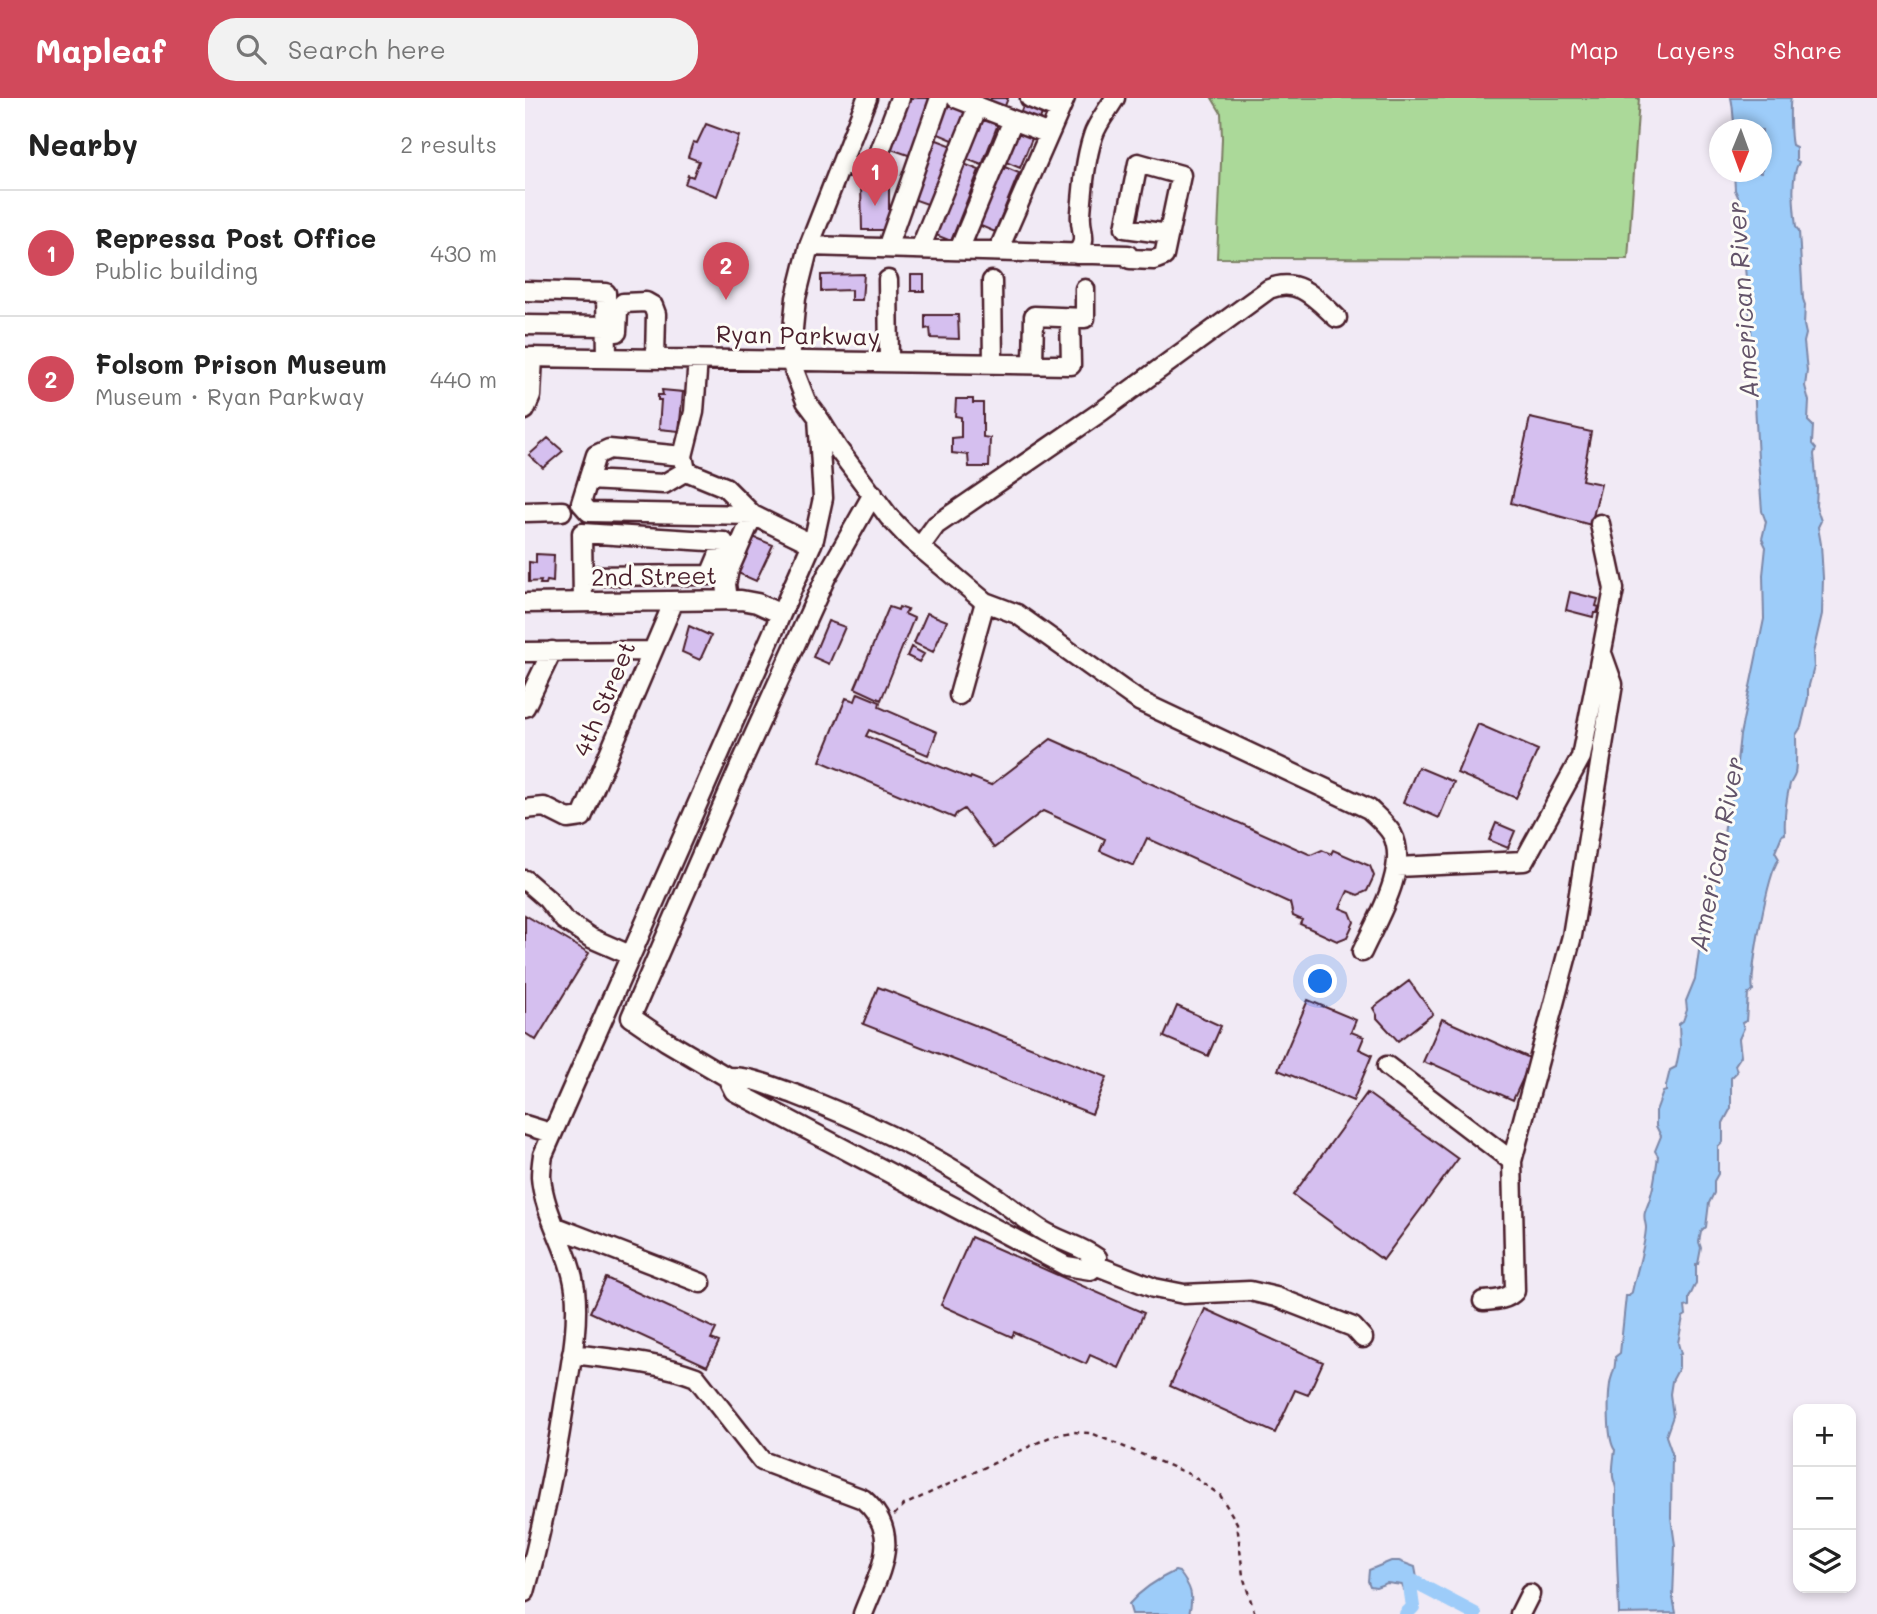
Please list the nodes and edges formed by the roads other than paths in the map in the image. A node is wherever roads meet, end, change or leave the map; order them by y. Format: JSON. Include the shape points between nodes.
{"nodes":[{"id":1,"x":867,"y":98,"type":"edge"},
{"id":2,"x":900,"y":98,"type":"edge"},
{"id":3,"x":940,"y":98,"type":"edge"},
{"id":4,"x":956,"y":98,"type":"edge"},
{"id":5,"x":1030,"y":98,"type":"edge"},
{"id":6,"x":1115,"y":98,"type":"edge"},
{"id":7,"x":1062,"y":104,"type":"edge"},
{"id":8,"x":978,"y":106,"type":"junction"},
{"id":9,"x":1013,"y":120,"type":"junction"},
{"id":10,"x":1049,"y":134,"type":"junction"},
{"id":11,"x":847,"y":165,"type":"junction"},
{"id":12,"x":1168,"y":234,"type":"junction"},
{"id":13,"x":814,"y":246,"type":"junction"},
{"id":14,"x":887,"y":248,"type":"junction"},
{"id":15,"x":920,"y":249,"type":"junction"},
{"id":16,"x":959,"y":250,"type":"junction"},
{"id":17,"x":998,"y":251,"type":"junction"},
{"id":18,"x":1076,"y":254,"type":"junction"},
{"id":19,"x":888,"y":280,"type":"dead end"},
{"id":20,"x":992,"y":281,"type":"dead end"},
{"id":21,"x":1085,"y":289,"type":"dead end"},
{"id":22,"x":525,"y":291,"type":"edge"},
{"id":23,"x":1070,"y":318,"type":"junction"},
{"id":24,"x":1337,"y":318,"type":"dead end"},
{"id":25,"x":525,"y":325,"type":"edge"},
{"id":26,"x":607,"y":326,"type":"junction"},
{"id":27,"x":529,"y":357,"type":"edge"},
{"id":28,"x":612,"y":358,"type":"junction"},
{"id":29,"x":655,"y":359,"type":"junction"},
{"id":30,"x":698,"y":359,"type":"junction"},
{"id":31,"x":790,"y":360,"type":"junction"},
{"id":32,"x":889,"y":362,"type":"junction"},
{"id":33,"x":993,"y":363,"type":"junction"},
{"id":34,"x":1033,"y":364,"type":"junction"},
{"id":35,"x":525,"y":410,"type":"edge"},
{"id":36,"x":818,"y":417,"type":"junction"},
{"id":37,"x":685,"y":464,"type":"junction"},
{"id":38,"x":588,"y":480,"type":"junction"},
{"id":39,"x":873,"y":494,"type":"junction"},
{"id":40,"x":562,"y":511,"type":"dead end"},
{"id":41,"x":525,"y":512,"type":"edge"},
{"id":42,"x":753,"y":515,"type":"junction"},
{"id":43,"x":1599,"y":524,"type":"dead end"},
{"id":44,"x":812,"y":544,"type":"junction"},
{"id":45,"x":920,"y":547,"type":"junction"},
{"id":46,"x":583,"y":576,"type":"junction"},
{"id":47,"x":728,"y":600,"type":"junction"},
{"id":48,"x":674,"y":601,"type":"junction"},
{"id":49,"x":583,"y":602,"type":"junction"},
{"id":50,"x":985,"y":602,"type":"junction"},
{"id":51,"x":525,"y":603,"type":"edge"},
{"id":52,"x":781,"y":614,"type":"junction"},
{"id":53,"x":552,"y":651,"type":"junction"},
{"id":54,"x":652,"y":651,"type":"junction"},
{"id":55,"x":525,"y":652,"type":"edge"},
{"id":56,"x":1602,"y":656,"type":"junction"},
{"id":57,"x":959,"y":695,"type":"dead end"},
{"id":58,"x":525,"y":707,"type":"edge"},
{"id":59,"x":525,"y":809,"type":"edge"},
{"id":60,"x":1397,"y":867,"type":"junction"},
{"id":61,"x":525,"y":880,"type":"edge"},
{"id":62,"x":1362,"y":952,"type":"dead end"},
{"id":63,"x":630,"y":955,"type":"junction"},
{"id":64,"x":1387,"y":1066,"type":"dead end"},
{"id":65,"x":727,"y":1077,"type":"junction"},
{"id":66,"x":525,"y":1125,"type":"edge"},
{"id":67,"x":551,"y":1133,"type":"junction"},
{"id":68,"x":1512,"y":1161,"type":"junction"},
{"id":69,"x":555,"y":1227,"type":"junction"},
{"id":70,"x":1095,"y":1265,"type":"junction"},
{"id":71,"x":701,"y":1283,"type":"dead end"},
{"id":72,"x":1483,"y":1301,"type":"dead end"},
{"id":73,"x":1363,"y":1338,"type":"dead end"},
{"id":74,"x":572,"y":1354,"type":"junction"},
{"id":75,"x":525,"y":1591,"type":"edge"},
{"id":76,"x":1530,"y":1594,"type":"dead end"},
{"id":77,"x":863,"y":1614,"type":"edge"},
{"id":78,"x":1520,"y":1614,"type":"edge"}],
"edges":[{"from":1,"to":11,"type":"street"},
{"from":2,"to":11,"type":"street","via":[[871,175]]},
{"from":3,"to":14,"type":"street"},
{"from":4,"to":8,"type":"street"},
{"from":5,"to":7,"type":"street"},
{"from":6,"to":18,"type":"street","via":[[1093,135],[1082,194],[1083,245]]},
{"from":7,"to":10,"type":"street"},
{"from":8,"to":9,"type":"street"},
{"from":8,"to":15,"type":"street"},
{"from":9,"to":10,"type":"street"},
{"from":9,"to":16,"type":"street"},
{"from":10,"to":17,"type":"street"},
{"from":11,"to":13,"type":"street"},
{"from":12,"to":12,"type":"street","via":[[1181,175],[1138,163],[1125,228]]},
{"from":12,"to":18,"type":"street","via":[[1164,256],[1132,250],[1128,255]]},
{"from":13,"to":14,"type":"street"},
{"from":13,"to":31,"type":"street","via":[[801,272]]},
{"from":14,"to":15,"type":"street"},
{"from":15,"to":16,"type":"street"},
{"from":16,"to":17,"type":"street"},
{"from":17,"to":18,"type":"street"},
{"from":19,"to":32,"type":"street"},
{"from":20,"to":33,"type":"street"},
{"from":21,"to":23,"type":"street","via":[[1085,318]]},
{"from":22,"to":26,"type":"street","via":[[605,293]]},
{"from":23,"to":34,"type":"street","via":[[1034,316]]},
{"from":23,"to":34,"type":"street","name":"Ryan Parkway","via":[[1071,365]]},
{"from":24,"to":45,"type":"street","via":[[1303,288],[1282,285],[1269,289],[936,525]]},
{"from":25,"to":26,"type":"street"},
{"from":26,"to":28,"type":"street"},
{"from":27,"to":28,"type":"street","name":"Ryan Parkway"},
{"from":27,"to":35,"type":"street","via":[[531,396]]},
{"from":28,"to":29,"type":"street","name":"Ryan Parkway"},
{"from":28,"to":29,"type":"street","via":[[618,311],[623,303],[646,302],[656,314]]},
{"from":29,"to":30,"type":"street","name":"Ryan Parkway"},
{"from":30,"to":31,"type":"street","name":"Ryan Parkway"},
{"from":30,"to":37,"type":"street"},
{"from":31,"to":32,"type":"street","name":"Ryan Parkway"},
{"from":31,"to":36,"type":"street","via":[[806,401]]},
{"from":32,"to":33,"type":"street","name":"Ryan Parkway"},
{"from":33,"to":34,"type":"street","name":"Ryan Parkway"},
{"from":36,"to":39,"type":"street"},
{"from":36,"to":44,"type":"street","via":[[823,499]]},
{"from":37,"to":38,"type":"street","via":[[664,484]]},
{"from":37,"to":38,"type":"street","via":[[609,449],[596,455]]},
{"from":37,"to":42,"type":"street","via":[[725,487]]},
{"from":38,"to":42,"type":"street","via":[[581,503],[589,512]]},
{"from":39,"to":45,"type":"street"},
{"from":39,"to":65,"type":"street","via":[[826,577],[631,1017]]},
{"from":40,"to":41,"type":"street"},
{"from":42,"to":44,"type":"street"},
{"from":42,"to":47,"type":"street","via":[[729,570]]},
{"from":43,"to":56,"type":"street","via":[[1614,589]]},
{"from":44,"to":52,"type":"street"},
{"from":45,"to":50,"type":"street"},
{"from":46,"to":46,"type":"street","via":[[582,533],[724,542],[710,575]]},
{"from":46,"to":49,"type":"street"},
{"from":47,"to":48,"type":"street","name":"2nd Street"},
{"from":47,"to":52,"type":"street","name":"2nd Street","via":[[757,603]]},
{"from":48,"to":49,"type":"street","name":"2nd Street"},
{"from":48,"to":54,"type":"street","name":"4th Street"},
{"from":49,"to":51,"type":"street","name":"2nd Street"},
{"from":50,"to":57,"type":"street"},
{"from":50,"to":60,"type":"street","via":[[1017,614],[1139,701],[1369,810],[1392,834]]},
{"from":52,"to":63,"type":"street"},
{"from":53,"to":54,"type":"street"},
{"from":53,"to":55,"type":"street"},
{"from":53,"to":58,"type":"street"},
{"from":54,"to":59,"type":"street","name":"4th Street","via":[[582,817],[568,819],[544,807]]},
{"from":56,"to":60,"type":"street","via":[[1581,757],[1524,862]]},
{"from":56,"to":68,"type":"street","via":[[1613,684],[1573,931]]},
{"from":60,"to":62,"type":"street"},
{"from":61,"to":63,"type":"street","via":[[564,920],[590,938]]},
{"from":63,"to":67,"type":"street"},
{"from":64,"to":68,"type":"street"},
{"from":65,"to":70,"type":"street","via":[[734,1091],[961,1213],[1066,1266],[1091,1270]]},
{"from":65,"to":70,"type":"street","via":[[761,1082],[894,1137],[975,1183],[1042,1231],[1085,1250],[1097,1258]]},
{"from":66,"to":67,"type":"street"},
{"from":67,"to":69,"type":"street","via":[[541,1177]]},
{"from":68,"to":72,"type":"street","via":[[1515,1291]]},
{"from":69,"to":71,"type":"street"},
{"from":69,"to":74,"type":"street","via":[[575,1287]]},
{"from":70,"to":73,"type":"street","via":[[1154,1288],[1184,1294],[1250,1291],[1276,1297],[1353,1327]]},
{"from":74,"to":75,"type":"street","via":[[553,1478]]},
{"from":74,"to":77,"type":"street","via":[[696,1377],[762,1461],[863,1499],[875,1509],[887,1538]]},
{"from":76,"to":78,"type":"street"}]}
